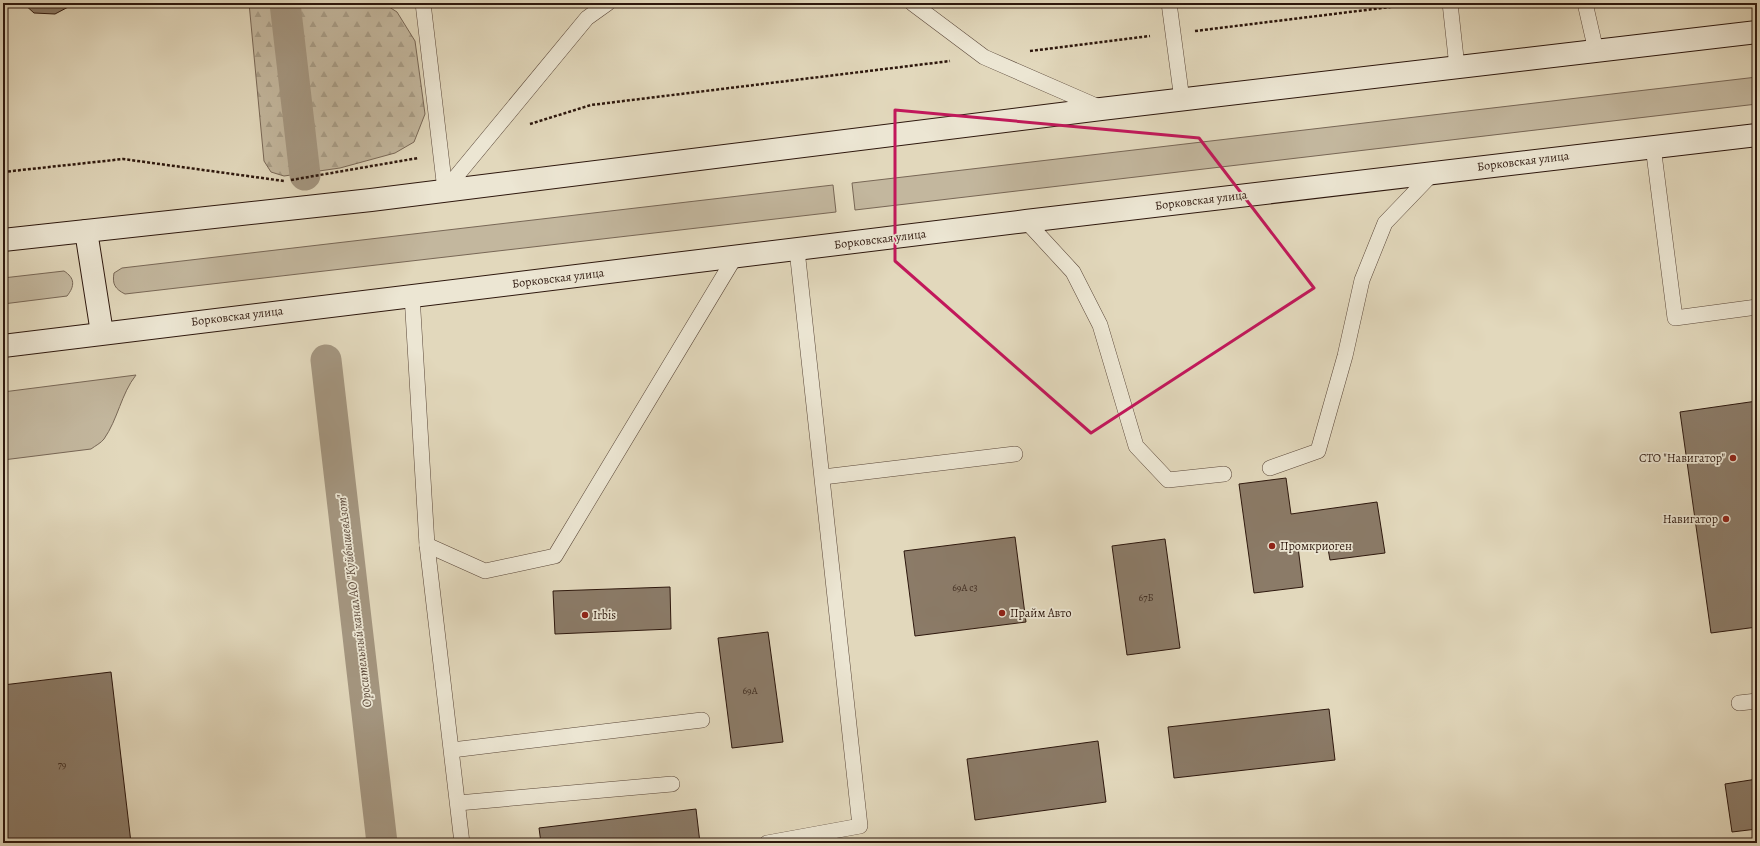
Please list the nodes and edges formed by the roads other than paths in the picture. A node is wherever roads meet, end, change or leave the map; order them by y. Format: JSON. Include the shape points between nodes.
{"nodes":[{"id":1,"x":423,"y":3,"type":"edge"},
{"id":2,"x":608,"y":3,"type":"edge"},
{"id":3,"x":912,"y":3,"type":"edge"},
{"id":4,"x":1169,"y":3,"type":"edge"},
{"id":5,"x":1450,"y":3,"type":"edge"},
{"id":6,"x":1585,"y":3,"type":"edge"},
{"id":7,"x":1757,"y":32,"type":"edge"},
{"id":8,"x":1596,"y":51,"type":"junction"},
{"id":9,"x":1457,"y":67,"type":"junction"},
{"id":10,"x":1182,"y":100,"type":"junction"},
{"id":11,"x":1102,"y":109,"type":"junction"},
{"id":12,"x":1757,"y":134,"type":"edge"},
{"id":13,"x":1653,"y":146,"type":"junction"},
{"id":14,"x":1434,"y":172,"type":"junction"},
{"id":15,"x":445,"y":190,"type":"junction"},
{"id":16,"x":1026,"y":221,"type":"junction"},
{"id":17,"x":86,"y":231,"type":"junction"},
{"id":18,"x":3,"y":240,"type":"edge"},
{"id":19,"x":797,"y":250,"type":"junction"},
{"id":20,"x":735,"y":257,"type":"junction"},
{"id":21,"x":412,"y":295,"type":"junction"},
{"id":22,"x":1757,"y":307,"type":"edge"},
{"id":23,"x":102,"y":333,"type":"junction"},
{"id":24,"x":3,"y":346,"type":"edge"},
{"id":25,"x":1015,"y":454,"type":"dead end"},
{"id":26,"x":1270,"y":468,"type":"dead end"},
{"id":27,"x":1224,"y":474,"type":"dead end"},
{"id":28,"x":822,"y":477,"type":"junction"},
{"id":29,"x":428,"y":545,"type":"junction"},
{"id":30,"x":1757,"y":700,"type":"edge"},
{"id":31,"x":1739,"y":703,"type":"dead end"},
{"id":32,"x":702,"y":720,"type":"dead end"},
{"id":33,"x":452,"y":750,"type":"junction"},
{"id":34,"x":672,"y":784,"type":"dead end"},
{"id":35,"x":458,"y":802,"type":"junction"},
{"id":36,"x":462,"y":843,"type":"edge"},
{"id":37,"x":767,"y":843,"type":"edge"}],
"edges":[{"from":1,"to":15,"type":"lane"},
{"from":2,"to":15,"type":"lane","via":[[587,18]]},
{"from":3,"to":11,"type":"lane","via":[[984,57]]},
{"from":4,"to":10,"type":"lane"},
{"from":5,"to":9,"type":"lane"},
{"from":6,"to":8,"type":"lane"},
{"from":7,"to":8,"type":"main road"},
{"from":8,"to":9,"type":"main road"},
{"from":9,"to":10,"type":"main road"},
{"from":10,"to":11,"type":"main road"},
{"from":11,"to":15,"type":"main road"},
{"from":12,"to":13,"type":"main road","name":"Борковская улица"},
{"from":13,"to":14,"type":"main road","name":"Борковская улица"},
{"from":13,"to":22,"type":"lane","via":[[1674,318]]},
{"from":14,"to":16,"type":"main road","name":"Борковская улица"},
{"from":14,"to":26,"type":"lane","via":[[1382,230],[1362,280],[1345,356],[1318,451]]},
{"from":15,"to":17,"type":"main road"},
{"from":16,"to":19,"type":"main road","name":"Борковская улица"},
{"from":16,"to":27,"type":"lane","via":[[1073,272],[1100,325],[1136,446],[1168,480]]},
{"from":17,"to":18,"type":"main road"},
{"from":17,"to":23,"type":"main road"},
{"from":19,"to":20,"type":"main road","name":"Борковская улица"},
{"from":19,"to":28,"type":"lane"},
{"from":20,"to":21,"type":"main road","name":"Борковская улица"},
{"from":20,"to":29,"type":"lane","via":[[555,556],[485,571]]},
{"from":21,"to":23,"type":"main road","name":"Борковская улица"},
{"from":21,"to":29,"type":"lane"},
{"from":23,"to":24,"type":"main road","name":"Борковская улица"},
{"from":25,"to":28,"type":"lane"},
{"from":28,"to":37,"type":"lane","via":[[860,826]]},
{"from":29,"to":33,"type":"lane"},
{"from":30,"to":31,"type":"lane"},
{"from":32,"to":33,"type":"lane"},
{"from":33,"to":35,"type":"lane"},
{"from":34,"to":35,"type":"lane"},
{"from":35,"to":36,"type":"lane"}]}
